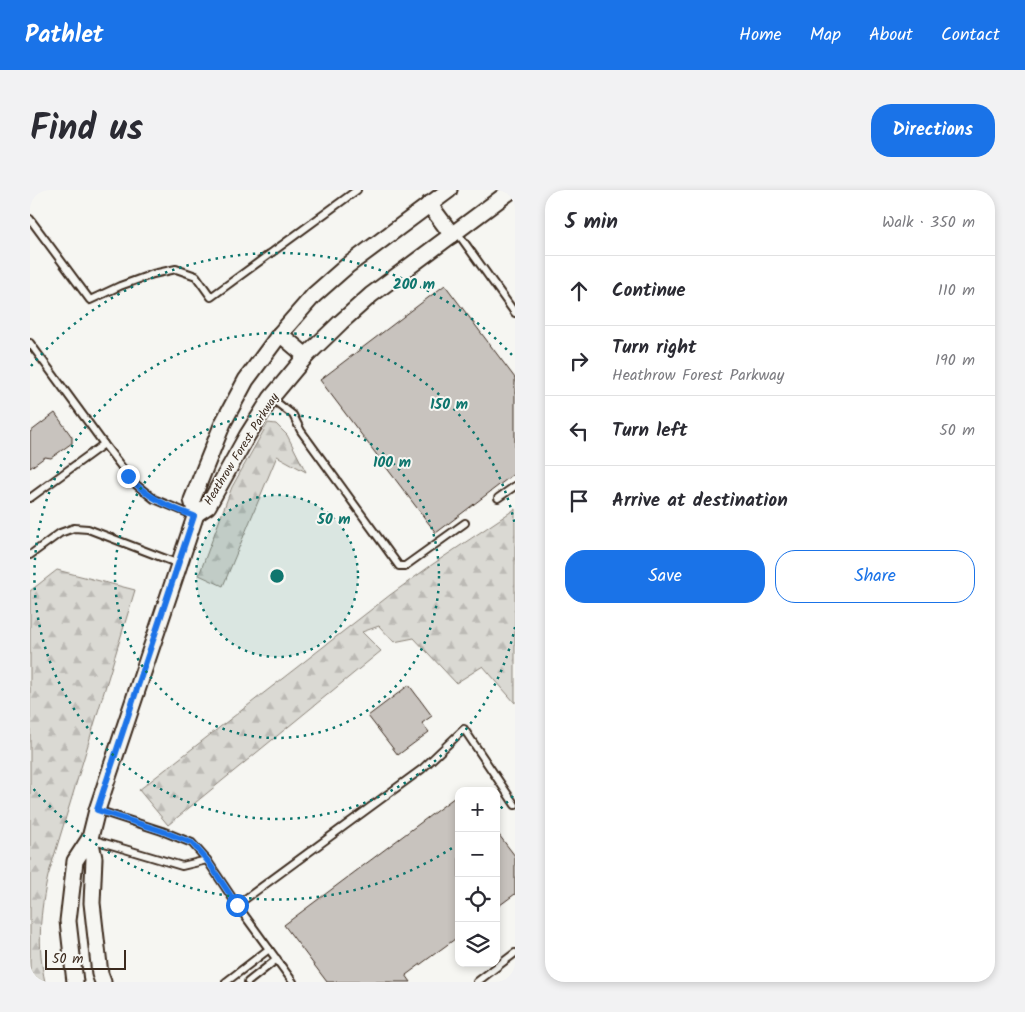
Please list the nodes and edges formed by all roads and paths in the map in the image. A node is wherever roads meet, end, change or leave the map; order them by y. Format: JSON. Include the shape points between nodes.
{"nodes":[{"id":1,"x":357,"y":190,"type":"edge"},
{"id":2,"x":449,"y":190,"type":"edge"},
{"id":3,"x":512,"y":190,"type":"edge"},
{"id":4,"x":429,"y":204,"type":"junction"},
{"id":5,"x":30,"y":220,"type":"edge"},
{"id":6,"x":454,"y":233,"type":"junction"},
{"id":7,"x":515,"y":313,"type":"edge"},
{"id":8,"x":280,"y":334,"type":"junction"},
{"id":9,"x":30,"y":343,"type":"edge"},
{"id":10,"x":306,"y":356,"type":"junction"},
{"id":11,"x":271,"y":398,"type":"junction"},
{"id":12,"x":104,"y":444,"type":"junction"},
{"id":13,"x":515,"y":486,"type":"edge"},
{"id":14,"x":30,"y":498,"type":"edge"},
{"id":15,"x":498,"y":498,"type":"dead end"},
{"id":16,"x":195,"y":515,"type":"junction"},
{"id":17,"x":465,"y":523,"type":"dead end"},
{"id":18,"x":30,"y":555,"type":"edge"},
{"id":19,"x":180,"y":564,"type":"junction"},
{"id":20,"x":515,"y":805,"type":"edge"},
{"id":21,"x":97,"y":810,"type":"junction"},
{"id":22,"x":90,"y":838,"type":"junction"},
{"id":23,"x":207,"y":860,"type":"junction"},
{"id":24,"x":237,"y":905,"type":"junction"},
{"id":25,"x":269,"y":949,"type":"junction"},
{"id":26,"x":515,"y":953,"type":"edge"},
{"id":27,"x":277,"y":959,"type":"junction"},
{"id":28,"x":75,"y":982,"type":"edge"},
{"id":29,"x":103,"y":982,"type":"edge"},
{"id":30,"x":226,"y":982,"type":"edge"},
{"id":31,"x":248,"y":982,"type":"edge"},
{"id":32,"x":293,"y":982,"type":"edge"},
{"id":33,"x":477,"y":982,"type":"edge"}],
"edges":[{"from":1,"to":5,"type":"lane","via":[[211,297],[196,276],[176,269],[153,274],[90,300]]},
{"from":2,"to":4,"type":"street","name":"Heathrow Forest Parkway"},
{"from":3,"to":6,"type":"street","name":"Heathrow Forest Parkway"},
{"from":4,"to":6,"type":"street"},
{"from":4,"to":8,"type":"street","name":"Heathrow Forest Parkway","via":[[347,266],[314,295]]},
{"from":6,"to":7,"type":"lane"},
{"from":6,"to":10,"type":"street","name":"Heathrow Forest Parkway","via":[[371,295]]},
{"from":8,"to":10,"type":"street"},
{"from":8,"to":16,"type":"street","name":"Heathrow Forest Parkway","via":[[246,380],[223,423],[192,500]]},
{"from":9,"to":12,"type":"lane"},
{"from":10,"to":11,"type":"street","name":"Heathrow Forest Parkway"},
{"from":11,"to":16,"type":"street","name":"Heathrow Forest Parkway","via":[[208,506]]},
{"from":11,"to":17,"type":"lane","via":[[293,415],[301,431],[399,566],[405,566]]},
{"from":12,"to":14,"type":"lane"},
{"from":12,"to":16,"type":"lane","via":[[140,489],[162,503]]},
{"from":13,"to":15,"type":"lane"},
{"from":16,"to":19,"type":"street","name":"Heathrow Forest Parkway"},
{"from":18,"to":19,"type":"lane","via":[[60,533],[74,528],[88,530]]},
{"from":19,"to":21,"type":"street","name":"Heathrow Forest Parkway"},
{"from":20,"to":24,"type":"lane","via":[[464,730],[422,769]]},
{"from":21,"to":22,"type":"street","name":"Heathrow Forest Parkway"},
{"from":21,"to":23,"type":"lane","via":[[192,843]]},
{"from":22,"to":23,"type":"lane","via":[[182,866]]},
{"from":22,"to":28,"type":"street","name":"Heathrow Forest Parkway","via":[[75,861],[68,921]]},
{"from":22,"to":29,"type":"street","name":"Heathrow Forest Parkway","via":[[94,858],[92,903]]},
{"from":23,"to":24,"type":"lane"},
{"from":24,"to":25,"type":"lane"},
{"from":25,"to":27,"type":"lane"},
{"from":25,"to":30,"type":"lane"},
{"from":26,"to":33,"type":"lane"},
{"from":27,"to":31,"type":"lane"},
{"from":27,"to":32,"type":"lane"}]}
